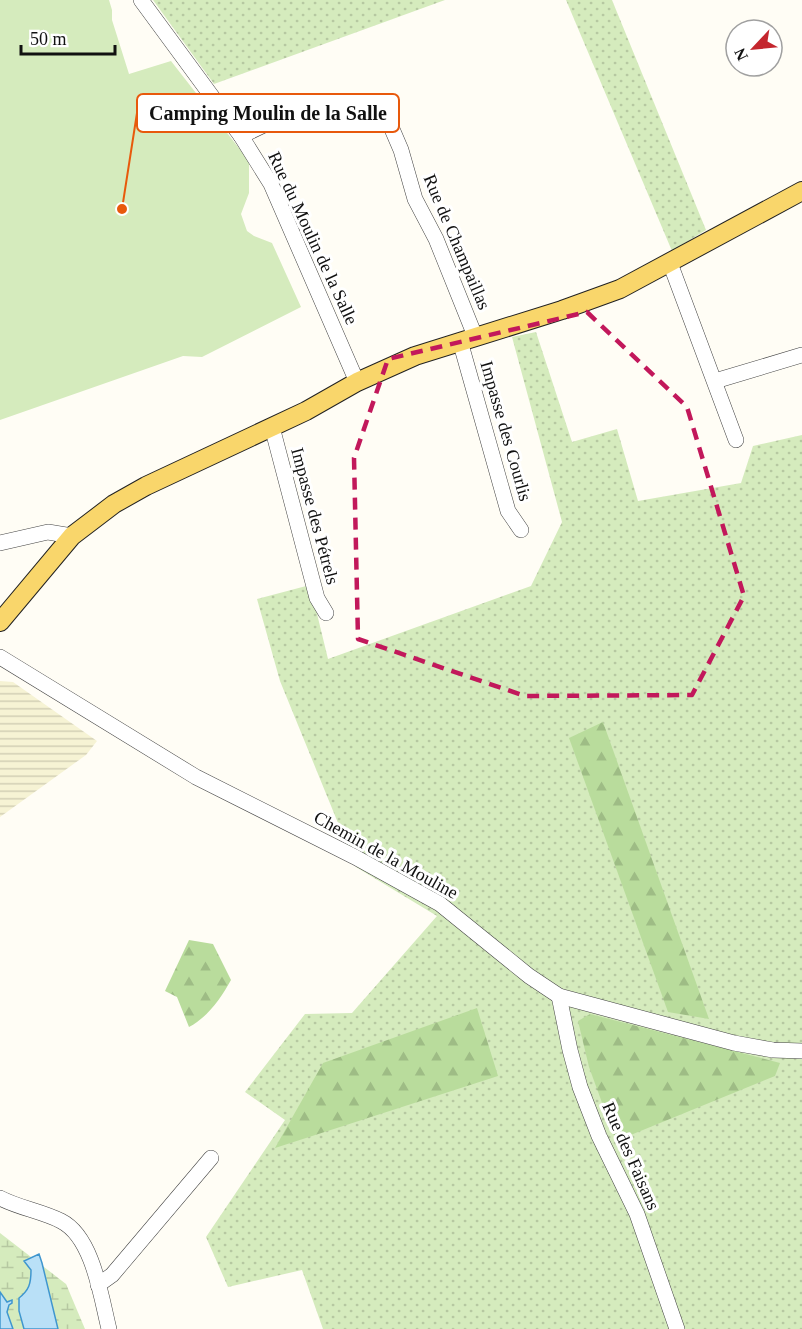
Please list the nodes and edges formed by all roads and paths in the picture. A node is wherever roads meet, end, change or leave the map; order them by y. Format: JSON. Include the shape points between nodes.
{"nodes":[{"id":1,"x":141,"y":0,"type":"edge"},
{"id":2,"x":368,"y":104,"type":"dead end"},
{"id":3,"x":289,"y":113,"type":"dead end"},
{"id":4,"x":241,"y":136,"type":"junction"},
{"id":5,"x":802,"y":191,"type":"edge"},
{"id":6,"x":670,"y":263,"type":"junction"},
{"id":7,"x":468,"y":339,"type":"junction"},
{"id":8,"x":802,"y":355,"type":"edge"},
{"id":9,"x":715,"y":381,"type":"junction"},
{"id":10,"x":357,"y":382,"type":"junction"},
{"id":11,"x":272,"y":427,"type":"junction"},
{"id":12,"x":736,"y":440,"type":"dead end"},
{"id":13,"x":521,"y":530,"type":"dead end"},
{"id":14,"x":72,"y":536,"type":"junction"},
{"id":15,"x":0,"y":543,"type":"edge"},
{"id":16,"x":326,"y":613,"type":"dead end"},
{"id":17,"x":0,"y":622,"type":"edge"},
{"id":18,"x":0,"y":657,"type":"edge"},
{"id":19,"x":559,"y":996,"type":"junction"},
{"id":20,"x":802,"y":1051,"type":"edge"},
{"id":21,"x":211,"y":1158,"type":"dead end"},
{"id":22,"x":0,"y":1198,"type":"edge"},
{"id":23,"x":98,"y":1285,"type":"junction"},
{"id":24,"x":109,"y":1329,"type":"edge"},
{"id":25,"x":677,"y":1329,"type":"edge"}],
"edges":[{"from":1,"to":4,"type":"street","name":"Rue du Moulin de la Salle"},
{"from":2,"to":7,"type":"street","name":"Rue de Champaillas","via":[[386,115],[401,150],[415,199],[436,239]]},
{"from":3,"to":4,"type":"street"},
{"from":4,"to":10,"type":"street","name":"Rue du Moulin de la Salle","via":[[271,184]]},
{"from":5,"to":6,"type":"main road"},
{"from":6,"to":7,"type":"main road","via":[[586,302]]},
{"from":6,"to":9,"type":"street"},
{"from":7,"to":10,"type":"main road","via":[[415,356]]},
{"from":7,"to":13,"type":"street","name":"Impasse des Courlis","via":[[508,511]]},
{"from":8,"to":9,"type":"street"},
{"from":9,"to":12,"type":"street"},
{"from":10,"to":11,"type":"main road"},
{"from":11,"to":14,"type":"main road","via":[[138,491]]},
{"from":11,"to":16,"type":"street","name":"Impasse des Pétrels","via":[[316,598]]},
{"from":14,"to":15,"type":"street","via":[[48,532]]},
{"from":14,"to":17,"type":"main road"},
{"from":18,"to":19,"type":"street","name":"Chemin de la Mouline","via":[[196,777],[440,904]]},
{"from":19,"to":20,"type":"street","name":"Chemin de la Mouline","via":[[734,1044]]},
{"from":19,"to":25,"type":"street","name":"Rue des Faisans","via":[[580,1087],[637,1215]]},
{"from":21,"to":23,"type":"street","via":[[112,1275]]},
{"from":22,"to":23,"type":"street","via":[[45,1213],[72,1229],[86,1252]]},
{"from":23,"to":24,"type":"street"}]}
